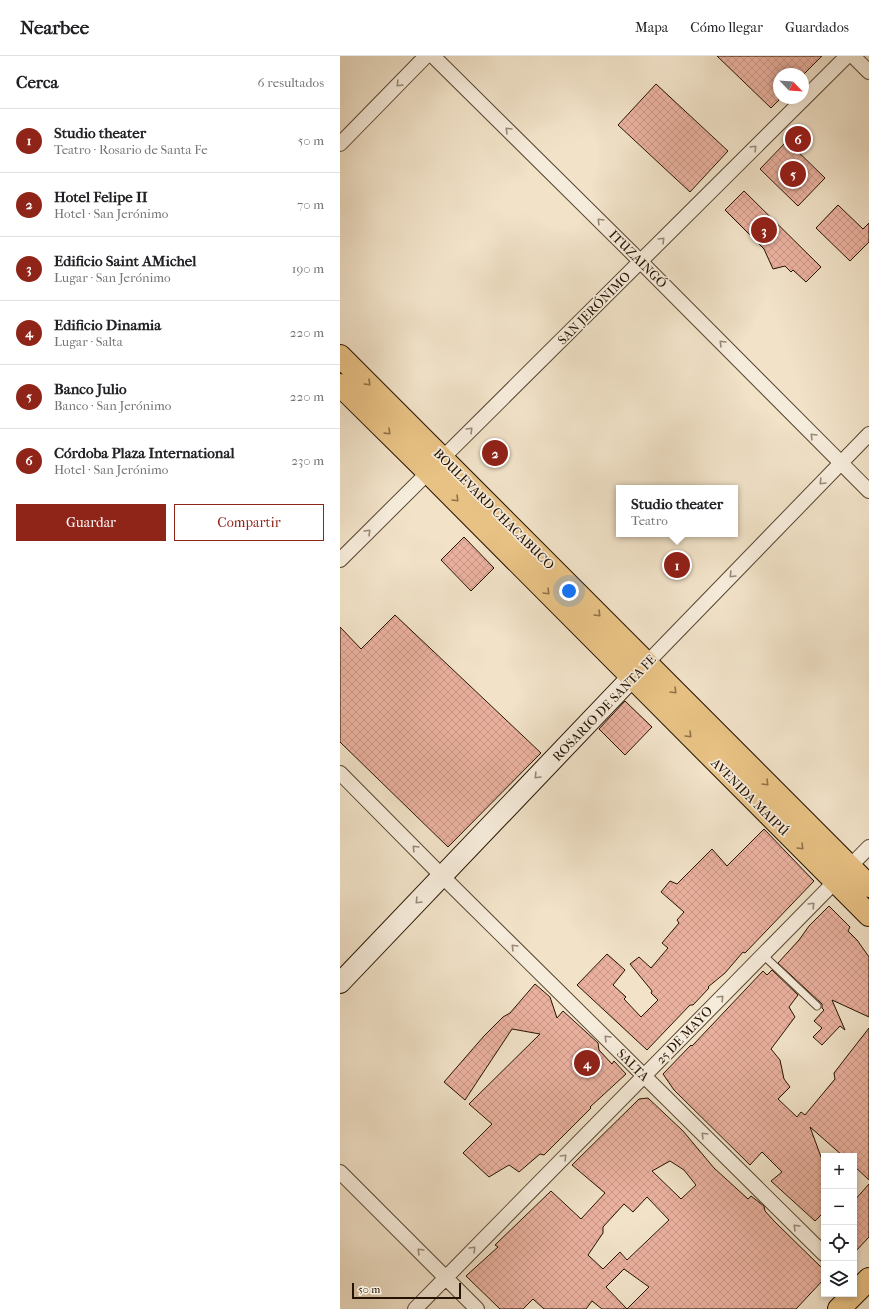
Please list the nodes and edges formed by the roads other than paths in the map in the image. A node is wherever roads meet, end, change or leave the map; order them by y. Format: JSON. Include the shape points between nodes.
{"nodes":[{"id":1,"x":426,"y":56,"type":"edge"},
{"id":2,"x":433,"y":56,"type":"edge"},
{"id":3,"x":847,"y":56,"type":"edge"},
{"id":4,"x":853,"y":56,"type":"edge"},
{"id":5,"x":869,"y":72,"type":"edge"},
{"id":6,"x":340,"y":144,"type":"edge"},
{"id":7,"x":641,"y":262,"type":"junction"},
{"id":8,"x":340,"y":356,"type":"edge"},
{"id":9,"x":340,"y":385,"type":"edge"},
{"id":10,"x":869,"y":434,"type":"edge"},
{"id":11,"x":841,"y":463,"type":"junction"},
{"id":12,"x":435,"y":465,"type":"junction"},
{"id":13,"x":869,"y":491,"type":"edge"},
{"id":14,"x":340,"y":560,"type":"edge"},
{"id":15,"x":639,"y":670,"type":"junction"},
{"id":16,"x":340,"y":773,"type":"edge"},
{"id":17,"x":869,"y":847,"type":"edge"},
{"id":18,"x":842,"y":874,"type":"junction"},
{"id":19,"x":442,"y":876,"type":"junction"},
{"id":20,"x":869,"y":886,"type":"edge"},
{"id":21,"x":869,"y":915,"type":"edge"},
{"id":22,"x":763,"y":955,"type":"junction"},
{"id":23,"x":340,"y":982,"type":"edge"},
{"id":24,"x":817,"y":1006,"type":"dead end"},
{"id":25,"x":644,"y":1076,"type":"junction"},
{"id":26,"x":340,"y":1172,"type":"edge"},
{"id":27,"x":821,"y":1251,"type":"edge"},
{"id":28,"x":446,"y":1277,"type":"junction"},
{"id":29,"x":860,"y":1290,"type":"edge"},
{"id":30,"x":415,"y":1309,"type":"edge"},
{"id":31,"x":477,"y":1309,"type":"edge"},
{"id":32,"x":839,"y":1309,"type":"edge"}],
"edges":[{"from":1,"to":6,"type":"street","one_way":true},
{"from":7,"to":2,"type":"street","name":"ITUZAINGÓ","one_way":true},
{"from":7,"to":3,"type":"street","name":"SAN JERÓNIMO","one_way":true},
{"from":4,"to":5,"type":"street"},
{"from":11,"to":7,"type":"street","name":"ITUZAINGÓ","one_way":true},
{"from":12,"to":7,"type":"street","name":"SAN JERÓNIMO","one_way":true},
{"from":8,"to":12,"type":"main road","name":"BOULEVARD CHACABUCO","one_way":true},
{"from":9,"to":12,"type":"main road","name":"BOULEVARD CHACABUCO","one_way":true},
{"from":10,"to":11,"type":"street","name":"ROSARIO DE SANTA FE"},
{"from":11,"to":13,"type":"street","name":"ITUZAINGÓ"},
{"from":11,"to":15,"type":"street","name":"ROSARIO DE SANTA FE","one_way":true},
{"from":14,"to":12,"type":"street","name":"SAN JERÓNIMO","one_way":true},
{"from":12,"to":15,"type":"main road","name":"BOULEVARD CHACABUCO","one_way":true},
{"from":15,"to":18,"type":"main road","name":"AVENIDA MAIPÚ","one_way":true},
{"from":15,"to":19,"type":"street","name":"ROSARIO DE SANTA FE","one_way":true},
{"from":19,"to":16,"type":"street","name":"SALTA","one_way":true},
{"from":17,"to":18,"type":"street","name":"25 DE MAYO"},
{"from":18,"to":20,"type":"main road","name":"AVENIDA MAIPÚ"},
{"from":18,"to":21,"type":"main road","name":"AVENIDA MAIPÚ"},
{"from":22,"to":18,"type":"street","name":"25 DE MAYO","one_way":true},
{"from":19,"to":23,"type":"street","name":"ROSARIO DE SANTA FE","one_way":true},
{"from":25,"to":19,"type":"street","name":"SALTA","one_way":true},
{"from":22,"to":24,"type":"lane"},
{"from":25,"to":22,"type":"street","name":"25 DE MAYO","one_way":true},
{"from":27,"to":25,"type":"street","name":"SALTA","one_way":true},
{"from":28,"to":25,"type":"street","name":"25 DE MAYO","one_way":true},
{"from":28,"to":26,"type":"street","one_way":true},
{"from":28,"to":30,"type":"street","name":"25 DE MAYO"},
{"from":28,"to":31,"type":"street"},
{"from":29,"to":32,"type":"main road"}]}
